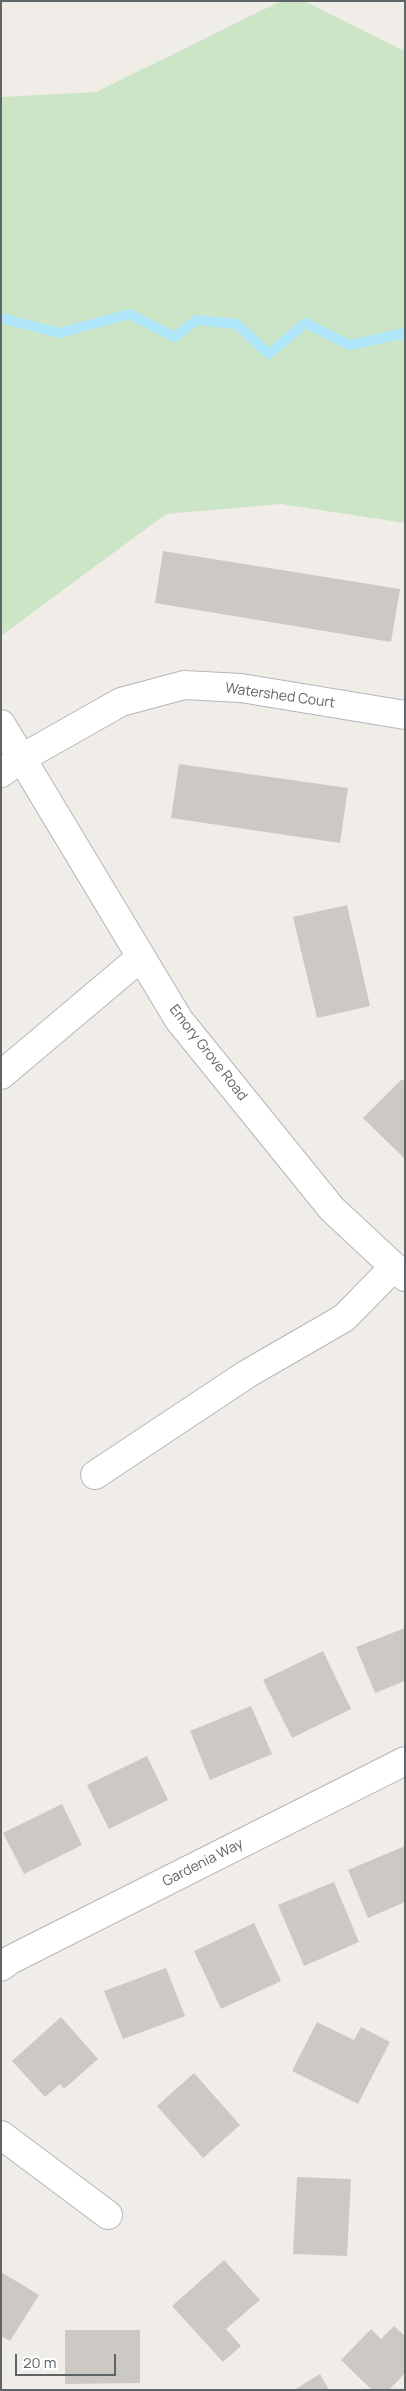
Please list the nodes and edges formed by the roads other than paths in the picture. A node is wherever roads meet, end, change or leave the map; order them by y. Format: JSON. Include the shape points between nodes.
{"nodes":[{"id":1,"x":405,"y":715,"type":"edge"},
{"id":2,"x":1,"y":724,"type":"edge"},
{"id":3,"x":12,"y":766,"type":"edge"},
{"id":4,"x":141,"y":957,"type":"junction"},
{"id":5,"x":1,"y":1074,"type":"edge"},
{"id":6,"x":399,"y":1272,"type":"edge"},
{"id":7,"x":95,"y":1475,"type":"dead end"},
{"id":8,"x":405,"y":1761,"type":"edge"},
{"id":9,"x":1,"y":1967,"type":"edge"},
{"id":10,"x":1,"y":2135,"type":"edge"},
{"id":11,"x":108,"y":2216,"type":"dead end"}],
"edges":[{"from":1,"to":3,"type":"street","name":"Watershed Court","via":[[241,688],[184,685],[121,702]]},
{"from":2,"to":3,"type":"street","name":"Emory Grove Road"},
{"from":3,"to":4,"type":"street","name":"Emory Grove Road"},
{"from":4,"to":5,"type":"street"},
{"from":4,"to":6,"type":"street","name":"Emory Grove Road","via":[[179,1020],[332,1209]]},
{"from":6,"to":7,"type":"street","via":[[344,1318],[248,1374]]},
{"from":8,"to":9,"type":"street","name":"Gardenia Way"},
{"from":10,"to":11,"type":"street"}]}
